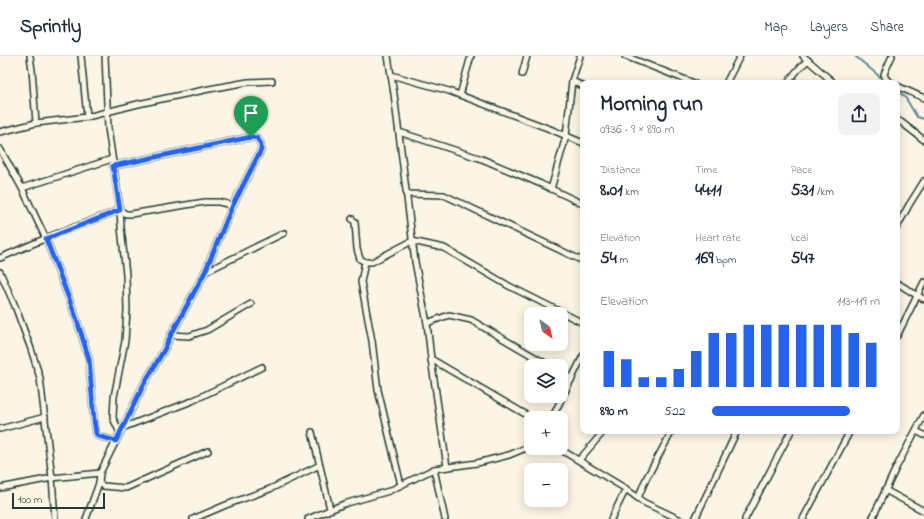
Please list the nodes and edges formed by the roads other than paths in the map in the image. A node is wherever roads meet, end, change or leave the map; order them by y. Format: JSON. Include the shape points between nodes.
{"nodes":[{"id":1,"x":30,"y":56,"type":"edge"},
{"id":2,"x":80,"y":56,"type":"edge"},
{"id":3,"x":105,"y":56,"type":"edge"},
{"id":4,"x":388,"y":56,"type":"edge"},
{"id":5,"x":471,"y":56,"type":"edge"},
{"id":6,"x":527,"y":56,"type":"edge"},
{"id":7,"x":580,"y":56,"type":"edge"},
{"id":8,"x":625,"y":56,"type":"edge"},
{"id":9,"x":740,"y":56,"type":"edge"},
{"id":10,"x":803,"y":56,"type":"edge"},
{"id":11,"x":892,"y":56,"type":"edge"},
{"id":12,"x":808,"y":60,"type":"junction"},
{"id":13,"x":522,"y":74,"type":"dead end"},
{"id":14,"x":391,"y":75,"type":"junction"},
{"id":15,"x":686,"y":80,"type":"edge"},
{"id":16,"x":728,"y":80,"type":"edge"},
{"id":17,"x":790,"y":80,"type":"edge"},
{"id":18,"x":831,"y":80,"type":"edge"},
{"id":19,"x":888,"y":80,"type":"edge"},
{"id":20,"x":272,"y":81,"type":"dead end"},
{"id":21,"x":572,"y":81,"type":"junction"},
{"id":22,"x":580,"y":85,"type":"edge"},
{"id":23,"x":900,"y":87,"type":"edge"},
{"id":24,"x":460,"y":95,"type":"junction"},
{"id":25,"x":924,"y":98,"type":"edge"},
{"id":26,"x":108,"y":112,"type":"junction"},
{"id":27,"x":87,"y":117,"type":"junction"},
{"id":28,"x":36,"y":123,"type":"junction"},
{"id":29,"x":900,"y":123,"type":"edge"},
{"id":30,"x":0,"y":132,"type":"edge"},
{"id":31,"x":399,"y":132,"type":"junction"},
{"id":32,"x":566,"y":136,"type":"junction"},
{"id":33,"x":924,"y":140,"type":"edge"},
{"id":34,"x":580,"y":142,"type":"edge"},
{"id":35,"x":0,"y":149,"type":"edge"},
{"id":36,"x":112,"y":159,"type":"junction"},
{"id":37,"x":113,"y":166,"type":"junction"},
{"id":38,"x":924,"y":181,"type":"edge"},
{"id":39,"x":22,"y":188,"type":"junction"},
{"id":40,"x":551,"y":189,"type":"junction"},
{"id":41,"x":406,"y":194,"type":"junction"},
{"id":42,"x":580,"y":203,"type":"edge"},
{"id":43,"x":232,"y":207,"type":"junction"},
{"id":44,"x":120,"y":210,"type":"junction"},
{"id":45,"x":352,"y":219,"type":"dead end"},
{"id":46,"x":900,"y":222,"type":"edge"},
{"id":47,"x":284,"y":233,"type":"dead end"},
{"id":48,"x":46,"y":239,"type":"junction"},
{"id":49,"x":412,"y":241,"type":"junction"},
{"id":50,"x":0,"y":258,"type":"edge"},
{"id":51,"x":580,"y":259,"type":"edge"},
{"id":52,"x":365,"y":262,"type":"junction"},
{"id":53,"x":0,"y":272,"type":"edge"},
{"id":54,"x":205,"y":272,"type":"junction"},
{"id":55,"x":924,"y":282,"type":"edge"},
{"id":56,"x":900,"y":285,"type":"edge"},
{"id":57,"x":917,"y":296,"type":"junction"},
{"id":58,"x":924,"y":299,"type":"edge"},
{"id":59,"x":251,"y":304,"type":"dead end"},
{"id":60,"x":580,"y":322,"type":"edge"},
{"id":61,"x":428,"y":323,"type":"junction"},
{"id":62,"x":900,"y":330,"type":"edge"},
{"id":63,"x":171,"y":335,"type":"junction"},
{"id":64,"x":430,"y":359,"type":"junction"},
{"id":65,"x":538,"y":359,"type":"edge"},
{"id":66,"x":580,"y":362,"type":"edge"},
{"id":67,"x":262,"y":367,"type":"dead end"},
{"id":68,"x":568,"y":376,"type":"edge"},
{"id":69,"x":572,"y":379,"type":"junction"},
{"id":70,"x":556,"y":411,"type":"edge"},
{"id":71,"x":524,"y":413,"type":"edge"},
{"id":72,"x":924,"y":415,"type":"edge"},
{"id":73,"x":45,"y":417,"type":"junction"},
{"id":74,"x":122,"y":428,"type":"junction"},
{"id":75,"x":0,"y":429,"type":"edge"},
{"id":76,"x":916,"y":431,"type":"junction"},
{"id":77,"x":312,"y":432,"type":"dead end"},
{"id":78,"x":120,"y":433,"type":"junction"},
{"id":79,"x":601,"y":434,"type":"edge"},
{"id":80,"x":670,"y":434,"type":"edge"},
{"id":81,"x":736,"y":434,"type":"edge"},
{"id":82,"x":789,"y":434,"type":"edge"},
{"id":83,"x":848,"y":434,"type":"edge"},
{"id":84,"x":924,"y":434,"type":"edge"},
{"id":85,"x":116,"y":441,"type":"junction"},
{"id":86,"x":524,"y":449,"type":"edge"},
{"id":87,"x":208,"y":451,"type":"dead end"},
{"id":88,"x":568,"y":454,"type":"edge"},
{"id":89,"x":579,"y":460,"type":"junction"},
{"id":90,"x":320,"y":465,"type":"junction"},
{"id":91,"x":447,"y":467,"type":"junction"},
{"id":92,"x":434,"y":469,"type":"junction"},
{"id":93,"x":100,"y":473,"type":"junction"},
{"id":94,"x":52,"y":478,"type":"junction"},
{"id":95,"x":99,"y":483,"type":"junction"},
{"id":96,"x":402,"y":485,"type":"junction"},
{"id":97,"x":0,"y":488,"type":"edge"},
{"id":98,"x":626,"y":489,"type":"junction"},
{"id":99,"x":885,"y":490,"type":"junction"},
{"id":100,"x":638,"y":498,"type":"junction"},
{"id":101,"x":330,"y":509,"type":"junction"},
{"id":102,"x":924,"y":511,"type":"edge"},
{"id":103,"x":677,"y":518,"type":"edge"},
{"id":104,"x":55,"y":519,"type":"edge"},
{"id":105,"x":86,"y":519,"type":"edge"},
{"id":106,"x":193,"y":519,"type":"edge"},
{"id":107,"x":308,"y":519,"type":"edge"},
{"id":108,"x":446,"y":519,"type":"edge"},
{"id":109,"x":611,"y":519,"type":"edge"},
{"id":110,"x":695,"y":519,"type":"edge"},
{"id":111,"x":745,"y":519,"type":"edge"},
{"id":112,"x":803,"y":519,"type":"edge"},
{"id":113,"x":872,"y":519,"type":"edge"}],
"edges":[{"from":1,"to":28,"type":"street"},
{"from":2,"to":27,"type":"street"},
{"from":3,"to":26,"type":"street"},
{"from":4,"to":14,"type":"street"},
{"from":5,"to":24,"type":"street"},
{"from":6,"to":13,"type":"street"},
{"from":7,"to":21,"type":"street"},
{"from":8,"to":15,"type":"street"},
{"from":9,"to":16,"type":"street"},
{"from":10,"to":12,"type":"street"},
{"from":11,"to":19,"type":"street","via":[[884,74]]},
{"from":12,"to":17,"type":"street"},
{"from":12,"to":18,"type":"street"},
{"from":14,"to":24,"type":"street"},
{"from":14,"to":31,"type":"street"},
{"from":20,"to":26,"type":"street","via":[[209,88]]},
{"from":21,"to":22,"type":"street"},
{"from":21,"to":32,"type":"street"},
{"from":23,"to":25,"type":"street"},
{"from":24,"to":32,"type":"street"},
{"from":26,"to":27,"type":"street"},
{"from":26,"to":36,"type":"street"},
{"from":27,"to":28,"type":"street"},
{"from":28,"to":30,"type":"street"},
{"from":29,"to":33,"type":"street"},
{"from":31,"to":40,"type":"street","via":[[482,159]]},
{"from":31,"to":41,"type":"street"},
{"from":32,"to":34,"type":"street"},
{"from":32,"to":40,"type":"street"},
{"from":35,"to":39,"type":"street"},
{"from":36,"to":37,"type":"street"},
{"from":36,"to":39,"type":"street"},
{"from":37,"to":43,"type":"street","via":[[251,137],[257,138],[261,150]]},
{"from":37,"to":44,"type":"street"},
{"from":38,"to":46,"type":"street"},
{"from":39,"to":48,"type":"street"},
{"from":40,"to":42,"type":"street"},
{"from":41,"to":49,"type":"street"},
{"from":41,"to":51,"type":"street","via":[[444,195]]},
{"from":43,"to":44,"type":"street","via":[[219,202],[205,202],[131,214]]},
{"from":43,"to":54,"type":"street"},
{"from":44,"to":48,"type":"street"},
{"from":44,"to":78,"type":"street","via":[[127,310],[124,349],[114,397],[113,418]]},
{"from":45,"to":52,"type":"street","via":[[360,259]]},
{"from":47,"to":54,"type":"street"},
{"from":48,"to":50,"type":"street"},
{"from":48,"to":85,"type":"street","via":[[89,359],[96,433],[98,436]]},
{"from":49,"to":52,"type":"street","via":[[372,262]]},
{"from":49,"to":60,"type":"street","via":[[444,248],[509,286]]},
{"from":49,"to":61,"type":"street","via":[[414,262]]},
{"from":52,"to":96,"type":"street","via":[[361,282],[378,390]]},
{"from":53,"to":73,"type":"street","via":[[31,349],[40,378]]},
{"from":54,"to":63,"type":"street"},
{"from":55,"to":57,"type":"street"},
{"from":56,"to":57,"type":"street"},
{"from":57,"to":58,"type":"street"},
{"from":57,"to":62,"type":"street"},
{"from":59,"to":63,"type":"street","via":[[207,330],[189,336]]},
{"from":61,"to":64,"type":"street"},
{"from":61,"to":65,"type":"street","via":[[449,315],[471,320]]},
{"from":63,"to":74,"type":"street"},
{"from":64,"to":71,"type":"street"},
{"from":64,"to":91,"type":"street"},
{"from":66,"to":69,"type":"street"},
{"from":67,"to":74,"type":"street","via":[[192,401]]},
{"from":68,"to":69,"type":"street"},
{"from":69,"to":70,"type":"street"},
{"from":72,"to":76,"type":"street"},
{"from":73,"to":75,"type":"street"},
{"from":73,"to":94,"type":"street"},
{"from":74,"to":78,"type":"street"},
{"from":76,"to":84,"type":"street"},
{"from":76,"to":99,"type":"street"},
{"from":77,"to":90,"type":"street"},
{"from":78,"to":85,"type":"street"},
{"from":79,"to":89,"type":"street"},
{"from":80,"to":100,"type":"street"},
{"from":81,"to":110,"type":"street"},
{"from":82,"to":111,"type":"street"},
{"from":83,"to":112,"type":"street"},
{"from":85,"to":93,"type":"street"},
{"from":86,"to":91,"type":"street","via":[[477,463]]},
{"from":87,"to":95,"type":"street","via":[[126,488],[103,486]]},
{"from":88,"to":89,"type":"street"},
{"from":89,"to":98,"type":"street"},
{"from":90,"to":101,"type":"street"},
{"from":90,"to":106,"type":"street","via":[[270,489]]},
{"from":91,"to":92,"type":"street"},
{"from":92,"to":96,"type":"street"},
{"from":92,"to":108,"type":"street"},
{"from":93,"to":94,"type":"street"},
{"from":93,"to":95,"type":"street"},
{"from":94,"to":97,"type":"street"},
{"from":94,"to":104,"type":"street"},
{"from":95,"to":105,"type":"street"},
{"from":96,"to":101,"type":"street"},
{"from":98,"to":100,"type":"street"},
{"from":98,"to":109,"type":"street"},
{"from":99,"to":102,"type":"street"},
{"from":99,"to":113,"type":"street"},
{"from":100,"to":103,"type":"street"},
{"from":101,"to":107,"type":"street"}]}
